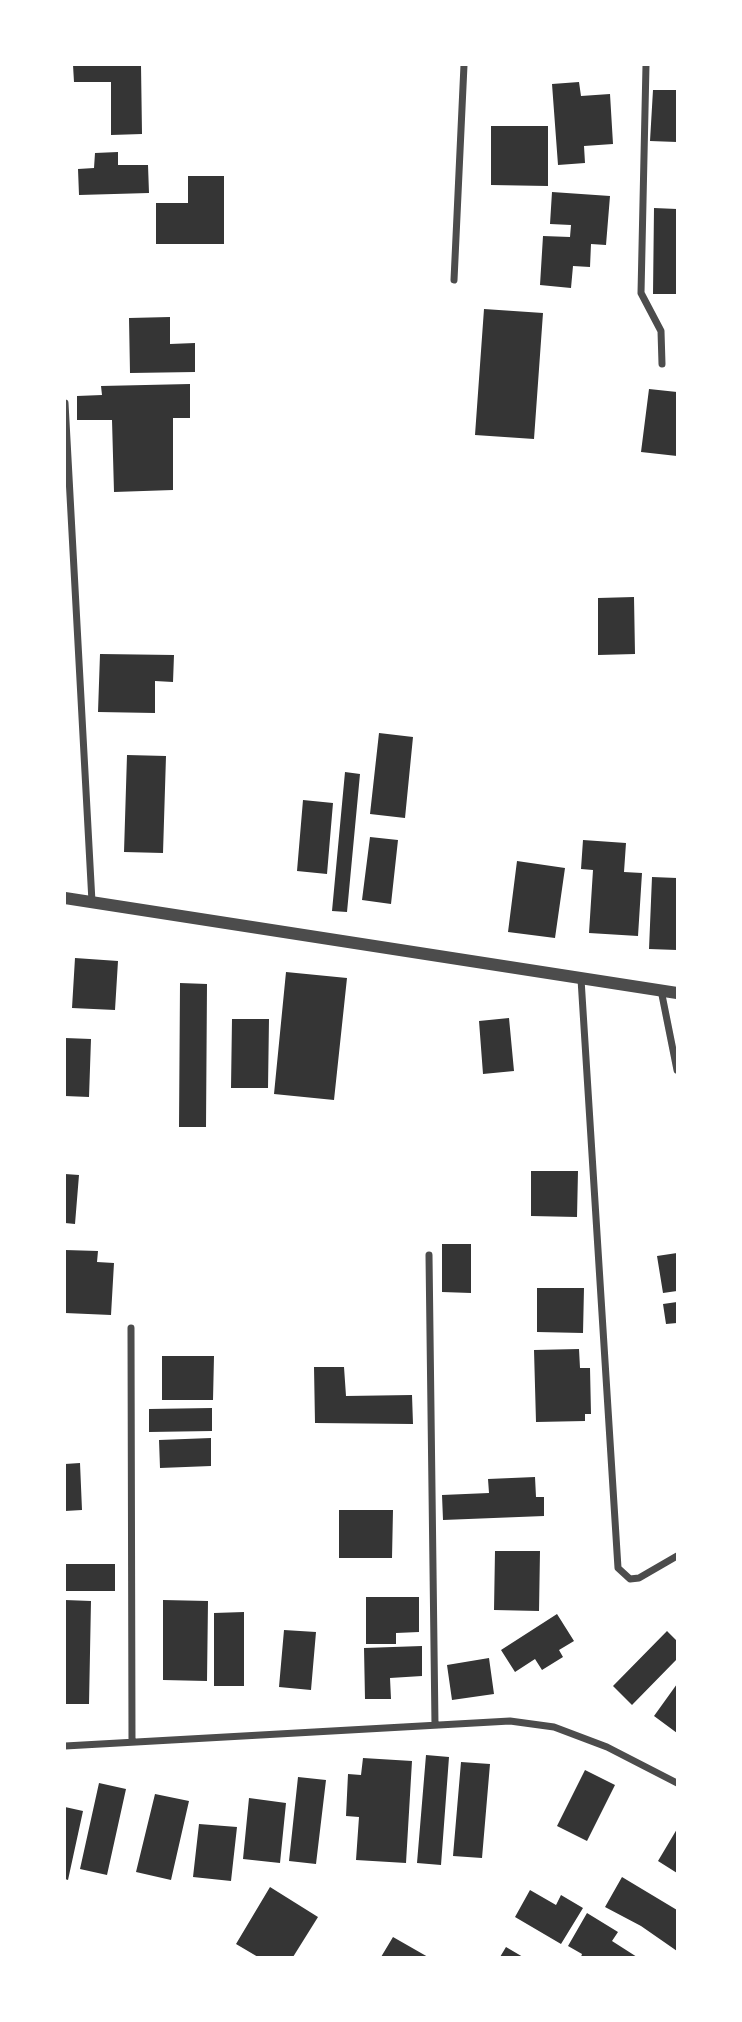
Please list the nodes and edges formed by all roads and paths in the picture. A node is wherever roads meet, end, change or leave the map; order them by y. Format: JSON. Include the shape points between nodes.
{"nodes":[{"id":1,"x":464,"y":65,"type":"edge"},
{"id":2,"x":646,"y":65,"type":"edge"},
{"id":3,"x":454,"y":280,"type":"dead end"},
{"id":4,"x":662,"y":364,"type":"dead end"},
{"id":5,"x":65,"y":403,"type":"edge"},
{"id":6,"x":65,"y":898,"type":"edge"},
{"id":7,"x":92,"y":902,"type":"junction"},
{"id":8,"x":581,"y":979,"type":"junction"},
{"id":9,"x":661,"y":990,"type":"junction"},
{"id":10,"x":677,"y":993,"type":"edge"},
{"id":11,"x":677,"y":1070,"type":"edge"},
{"id":12,"x":429,"y":1255,"type":"dead end"},
{"id":13,"x":131,"y":1328,"type":"dead end"},
{"id":14,"x":677,"y":1556,"type":"edge"},
{"id":15,"x":435,"y":1725,"type":"junction"},
{"id":16,"x":132,"y":1742,"type":"junction"},
{"id":17,"x":65,"y":1746,"type":"edge"},
{"id":18,"x":677,"y":1783,"type":"edge"}],
"edges":[{"from":1,"to":3,"type":"street"},
{"from":2,"to":4,"type":"street","via":[[642,293],[661,331]]},
{"from":5,"to":7,"type":"street"},
{"from":6,"to":7,"type":"street"},
{"from":7,"to":8,"type":"street"},
{"from":8,"to":9,"type":"street"},
{"from":8,"to":14,"type":"street","via":[[618,1568],[629,1579],[639,1578]]},
{"from":9,"to":10,"type":"street"},
{"from":9,"to":11,"type":"street"},
{"from":12,"to":15,"type":"street"},
{"from":13,"to":16,"type":"street"},
{"from":15,"to":16,"type":"street"},
{"from":15,"to":18,"type":"street","via":[[510,1721],[554,1727],[607,1747]]},
{"from":16,"to":17,"type":"street"}]}
